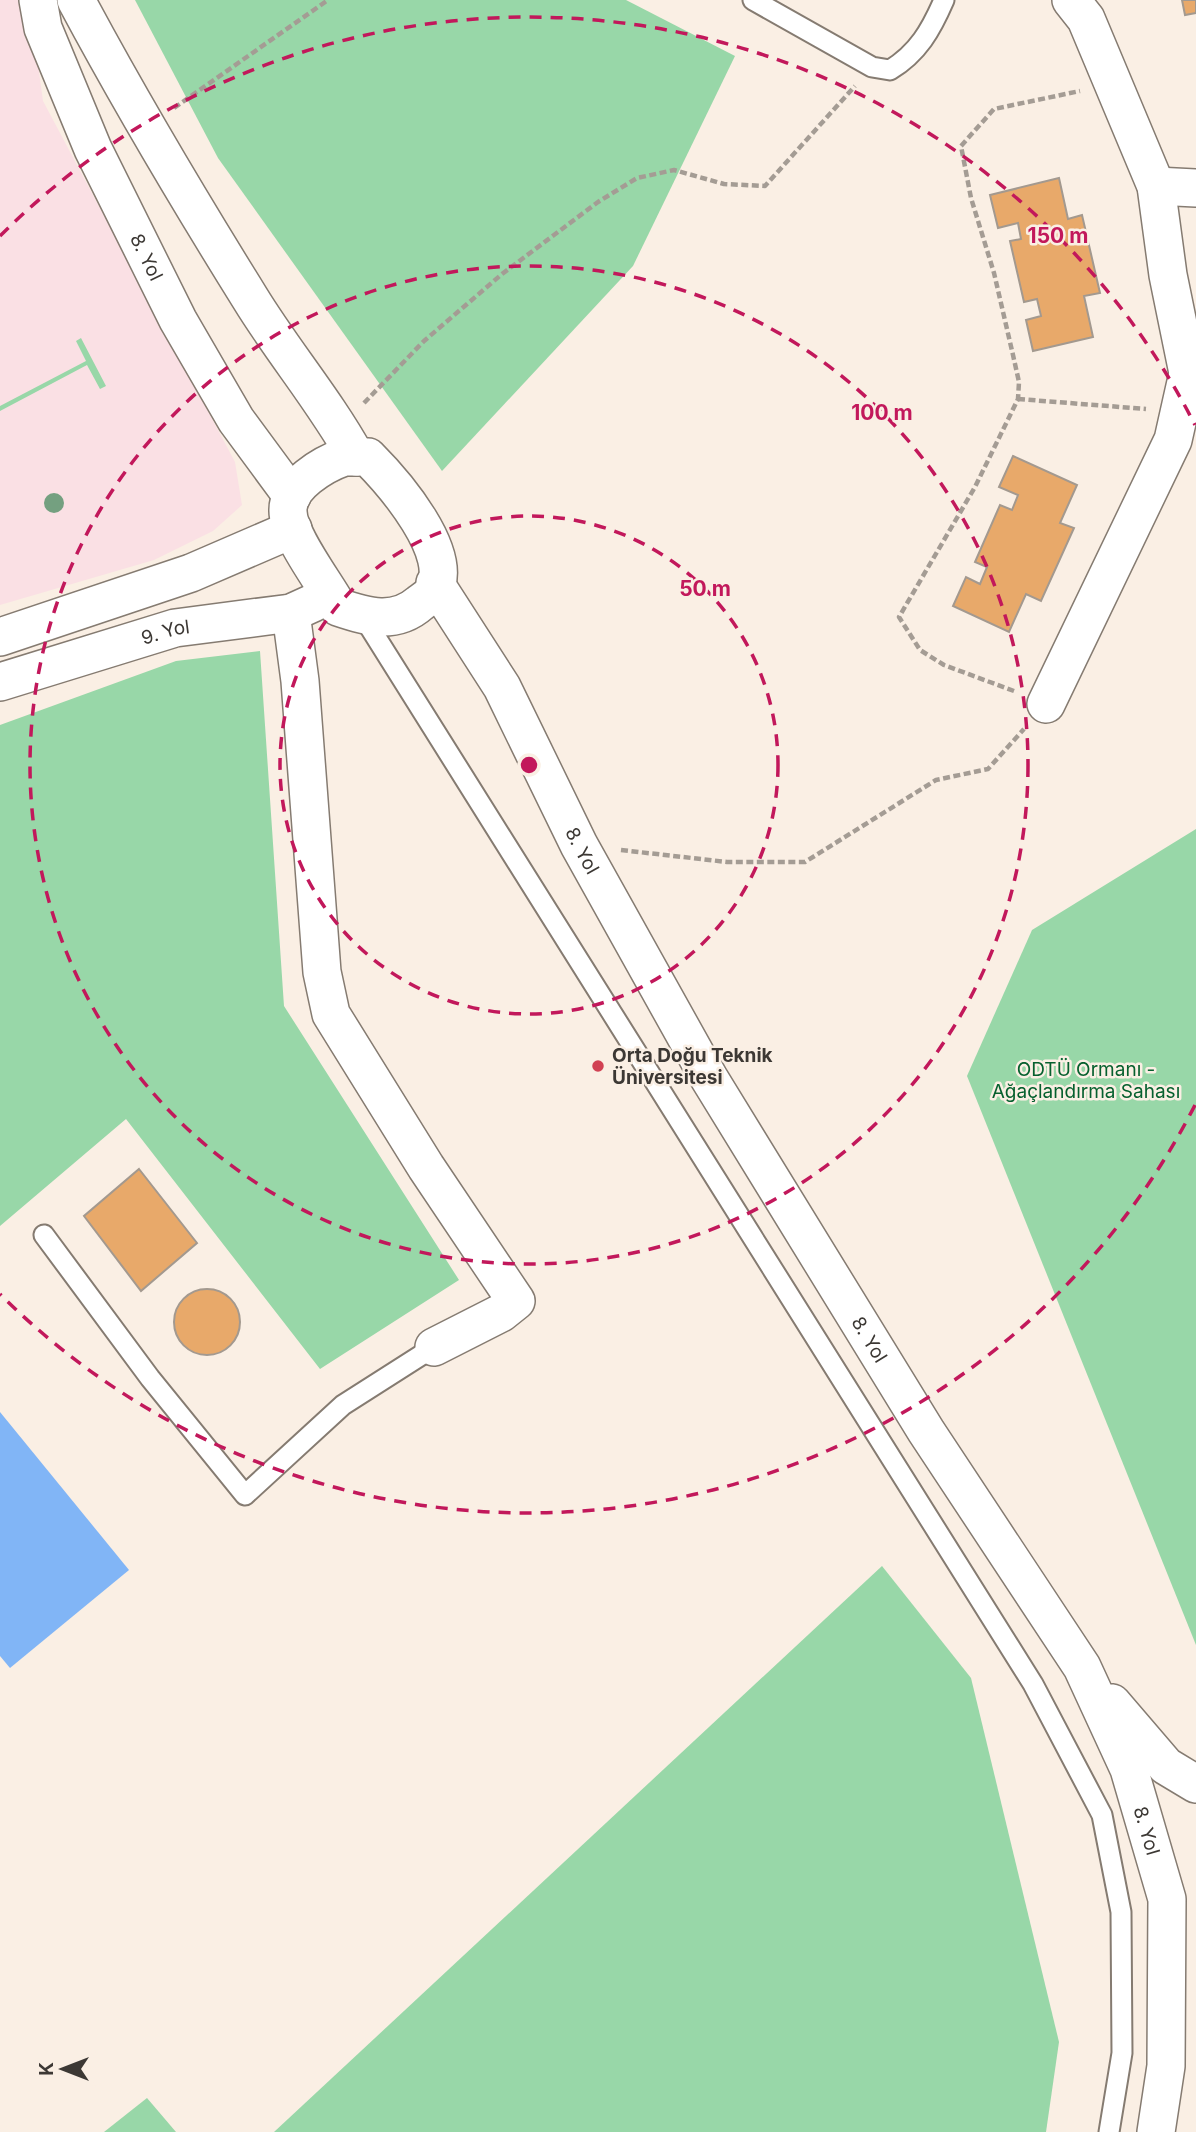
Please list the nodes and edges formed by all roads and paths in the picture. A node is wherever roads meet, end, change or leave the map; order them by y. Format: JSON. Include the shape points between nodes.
{"nodes":[{"id":1,"x":38,"y":0,"type":"edge"},
{"id":2,"x":76,"y":0,"type":"edge"},
{"id":3,"x":328,"y":0,"type":"edge"},
{"id":4,"x":753,"y":0,"type":"edge"},
{"id":5,"x":944,"y":0,"type":"edge"},
{"id":6,"x":1071,"y":0,"type":"edge"},
{"id":7,"x":872,"y":66,"type":"junction"},
{"id":8,"x":1115,"y":84,"type":"junction"},
{"id":9,"x":147,"y":126,"type":"junction"},
{"id":10,"x":1156,"y":186,"type":"junction"},
{"id":11,"x":1196,"y":188,"type":"edge"},
{"id":12,"x":1018,"y":399,"type":"junction"},
{"id":13,"x":1179,"y":410,"type":"junction"},
{"id":14,"x":348,"y":442,"type":"junction"},
{"id":15,"x":292,"y":512,"type":"junction"},
{"id":16,"x":435,"y":583,"type":"junction"},
{"id":17,"x":332,"y":595,"type":"junction"},
{"id":18,"x":291,"y":613,"type":"junction"},
{"id":19,"x":362,"y":615,"type":"junction"},
{"id":20,"x":0,"y":637,"type":"edge"},
{"id":21,"x":0,"y":682,"type":"edge"},
{"id":22,"x":1046,"y":704,"type":"junction"},
{"id":23,"x":579,"y":845,"type":"junction"},
{"id":24,"x":44,"y":1235,"type":"dead end"},
{"id":25,"x":434,"y":1347,"type":"joint"},
{"id":26,"x":1082,"y":1667,"type":"junction"},
{"id":27,"x":1196,"y":1784,"type":"edge"},
{"id":28,"x":1109,"y":2132,"type":"edge"},
{"id":29,"x":1156,"y":2132,"type":"edge"}],
"edges":[{"from":1,"to":15,"type":"street","name":"8. Yol","via":[[43,28],[93,149],[178,320]]},
{"from":2,"to":9,"type":"street"},
{"from":3,"to":9,"type":"path"},
{"from":4,"to":7,"type":"lane"},
{"from":5,"to":7,"type":"lane","via":[[911,58],[890,70]]},
{"from":6,"to":8,"type":"street","via":[[1086,19]]},
{"from":7,"to":14,"type":"path","via":[[765,186],[724,184],[674,170],[637,178],[598,202],[502,274],[424,341]]},
{"from":8,"to":10,"type":"street"},
{"from":8,"to":12,"type":"path","via":[[994,109],[961,146],[1013,355]]},
{"from":9,"to":14,"type":"street","via":[[251,300]]},
{"from":10,"to":11,"type":"street"},
{"from":10,"to":13,"type":"street","via":[[1188,373]]},
{"from":12,"to":13,"type":"path"},
{"from":12,"to":22,"type":"path","via":[[969,498],[898,617],[920,650],[944,665]]},
{"from":13,"to":22,"type":"street","via":[[1173,440]]},
{"from":14,"to":15,"type":"street","via":[[344,457],[324,465]]},
{"from":14,"to":16,"type":"street","via":[[396,485],[433,546],[438,566]]},
{"from":15,"to":17,"type":"street","name":"8. Yol"},
{"from":15,"to":20,"type":"street","via":[[191,573]]},
{"from":16,"to":19,"type":"street","name":"8. Yol","via":[[433,592],[414,608],[387,619]]},
{"from":16,"to":23,"type":"street","name":"8. Yol","via":[[502,687]]},
{"from":17,"to":18,"type":"street","name":"9. Yol"},
{"from":17,"to":19,"type":"street","name":"8. Yol","via":[[338,607]]},
{"from":18,"to":21,"type":"street","name":"9. Yol","via":[[174,628]]},
{"from":18,"to":25,"type":"street","via":[[322,972],[331,1014],[516,1300],[501,1313]]},
{"from":19,"to":28,"type":"lane","name":"8. Yol","via":[[1033,1684],[1102,1815],[1121,1912],[1122,2053]]},
{"from":22,"to":23,"type":"path","via":[[988,769],[936,780],[805,862],[727,862]]},
{"from":23,"to":26,"type":"street","name":"8. Yol","via":[[723,1102],[926,1432]]},
{"from":24,"to":25,"type":"lane","via":[[150,1378],[245,1495],[344,1405]]},
{"from":26,"to":27,"type":"street","via":[[1166,1766]]},
{"from":26,"to":29,"type":"street","name":"8. Yol","via":[[1129,1769],[1167,1899],[1166,2066]]}]}
